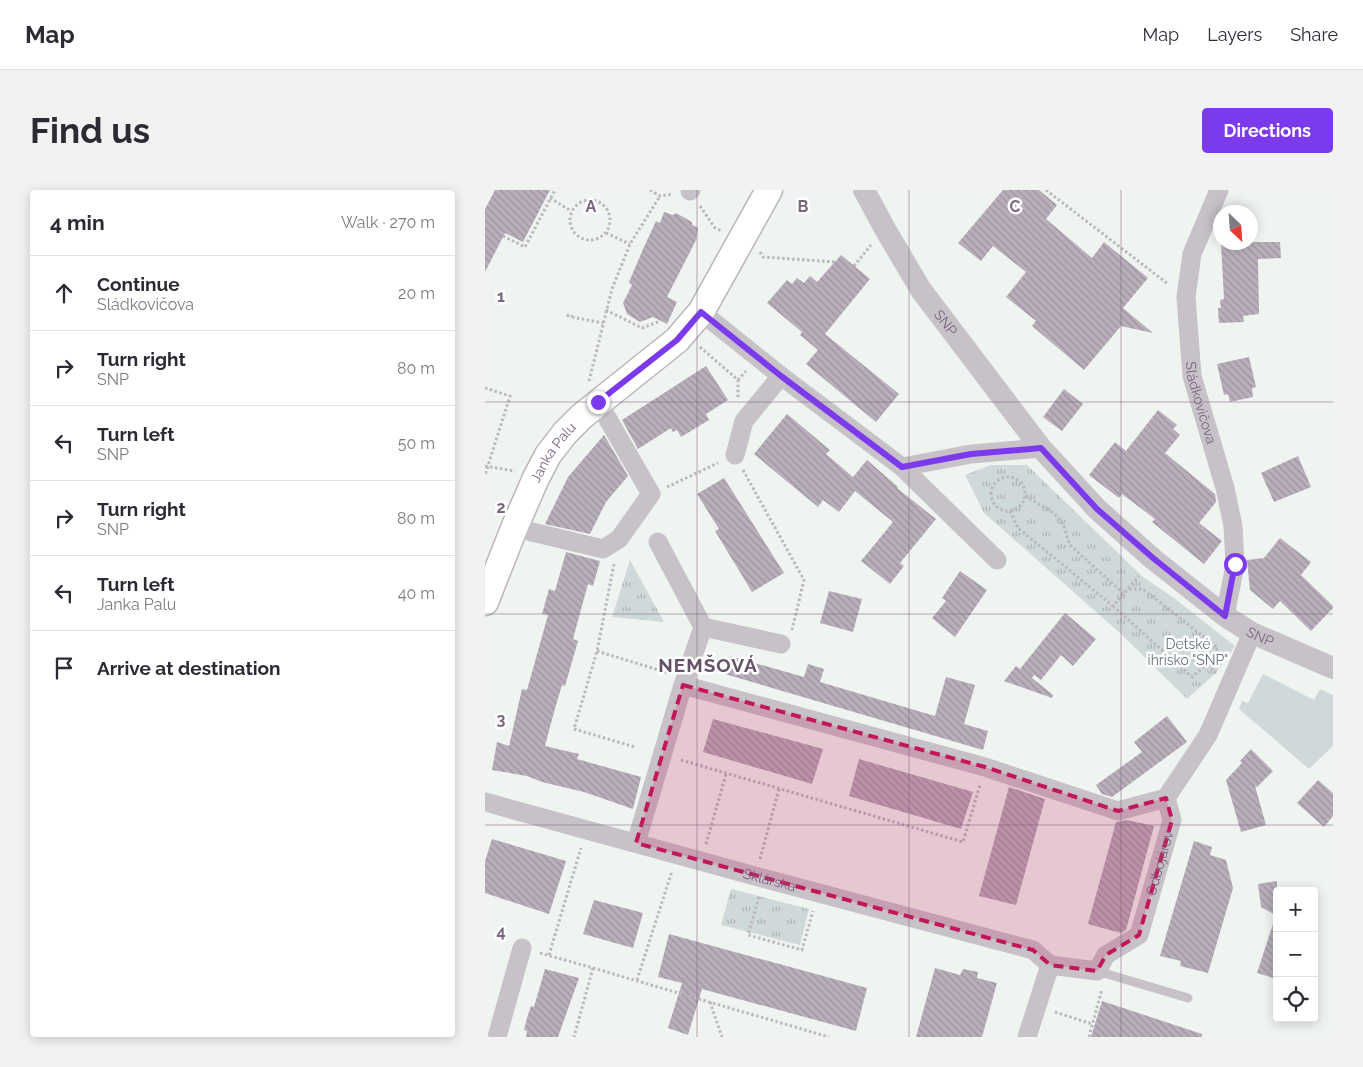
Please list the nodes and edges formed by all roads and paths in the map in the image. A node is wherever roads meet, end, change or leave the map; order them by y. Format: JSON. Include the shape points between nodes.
{"nodes":[{"id":1,"x":555,"y":190,"type":"edge"},
{"id":2,"x":650,"y":190,"type":"edge"},
{"id":3,"x":691,"y":190,"type":"edge"},
{"id":4,"x":769,"y":190,"type":"edge"},
{"id":5,"x":864,"y":190,"type":"edge"},
{"id":6,"x":1046,"y":190,"type":"edge"},
{"id":7,"x":1219,"y":190,"type":"edge"},
{"id":8,"x":550,"y":198,"type":"junction"},
{"id":9,"x":571,"y":211,"type":"junction"},
{"id":10,"x":715,"y":228,"type":"dead end"},
{"id":11,"x":606,"y":233,"type":"junction"},
{"id":12,"x":503,"y":236,"type":"dead end"},
{"id":13,"x":630,"y":244,"type":"junction"},
{"id":14,"x":871,"y":245,"type":"dead end"},
{"id":15,"x":755,"y":246,"type":"dead end"},
{"id":16,"x":836,"y":262,"type":"dead end"},
{"id":17,"x":854,"y":266,"type":"dead end"},
{"id":18,"x":1186,"y":297,"type":"junction"},
{"id":19,"x":606,"y":310,"type":"junction"},
{"id":20,"x":701,"y":312,"type":"junction"},
{"id":21,"x":570,"y":317,"type":"dead end"},
{"id":22,"x":660,"y":320,"type":"dead end"},
{"id":23,"x":603,"y":322,"type":"junction"},
{"id":24,"x":696,"y":343,"type":"dead end"},
{"id":25,"x":781,"y":376,"type":"junction"},
{"id":26,"x":485,"y":388,"type":"edge"},
{"id":27,"x":598,"y":402,"type":"junction"},
{"id":28,"x":744,"y":422,"type":"junction"},
{"id":29,"x":1041,"y":448,"type":"junction"},
{"id":30,"x":735,"y":455,"type":"junction"},
{"id":31,"x":486,"y":466,"type":"edge"},
{"id":32,"x":902,"y":467,"type":"junction"},
{"id":33,"x":521,"y":472,"type":"dead end"},
{"id":34,"x":485,"y":475,"type":"edge"},
{"id":35,"x":651,"y":494,"type":"junction"},
{"id":36,"x":1025,"y":496,"type":"junction"},
{"id":37,"x":1010,"y":511,"type":"junction"},
{"id":38,"x":515,"y":526,"type":"junction"},
{"id":39,"x":619,"y":539,"type":"junction"},
{"id":40,"x":658,"y":542,"type":"dead end"},
{"id":41,"x":1153,"y":558,"type":"junction"},
{"id":42,"x":997,"y":560,"type":"dead end"},
{"id":43,"x":1128,"y":589,"type":"junction"},
{"id":44,"x":1124,"y":594,"type":"junction"},
{"id":45,"x":485,"y":602,"type":"edge"},
{"id":46,"x":1113,"y":606,"type":"junction"},
{"id":47,"x":1225,"y":616,"type":"junction"},
{"id":48,"x":703,"y":627,"type":"junction"},
{"id":49,"x":1252,"y":633,"type":"junction"},
{"id":50,"x":781,"y":644,"type":"joint"},
{"id":51,"x":597,"y":651,"type":"junction"},
{"id":52,"x":1207,"y":664,"type":"junction"},
{"id":53,"x":1333,"y":668,"type":"edge"},
{"id":54,"x":685,"y":681,"type":"junction"},
{"id":55,"x":1230,"y":686,"type":"junction"},
{"id":56,"x":635,"y":747,"type":"dead end"},
{"id":57,"x":663,"y":755,"type":"junction"},
{"id":58,"x":985,"y":767,"type":"junction"},
{"id":59,"x":726,"y":774,"type":"junction"},
{"id":60,"x":779,"y":789,"type":"junction"},
{"id":61,"x":1166,"y":798,"type":"junction"},
{"id":62,"x":485,"y":802,"type":"edge"},
{"id":63,"x":586,"y":831,"type":"junction"},
{"id":64,"x":636,"y":843,"type":"junction"},
{"id":65,"x":705,"y":847,"type":"dead end"},
{"id":66,"x":677,"y":854,"type":"junction"},
{"id":67,"x":757,"y":885,"type":"junction"},
{"id":68,"x":814,"y":908,"type":"dead end"},
{"id":69,"x":522,"y":948,"type":"joint"},
{"id":70,"x":549,"y":955,"type":"junction"},
{"id":71,"x":1050,"y":965,"type":"junction"},
{"id":72,"x":593,"y":968,"type":"junction"},
{"id":73,"x":1097,"y":971,"type":"junction"},
{"id":74,"x":637,"y":980,"type":"junction"},
{"id":75,"x":1189,"y":998,"type":"dead end"},
{"id":76,"x":710,"y":1002,"type":"junction"},
{"id":77,"x":1036,"y":1006,"type":"junction"},
{"id":78,"x":1092,"y":1024,"type":"junction"},
{"id":79,"x":497,"y":1037,"type":"edge"},
{"id":80,"x":574,"y":1037,"type":"edge"},
{"id":81,"x":722,"y":1037,"type":"edge"},
{"id":82,"x":829,"y":1037,"type":"edge"},
{"id":83,"x":1027,"y":1037,"type":"edge"},
{"id":84,"x":1089,"y":1037,"type":"edge"}],
"edges":[{"from":1,"to":8,"type":"path"},
{"from":2,"to":13,"type":"path","via":[[660,196]]},
{"from":3,"to":10,"type":"path"},
{"from":4,"to":20,"type":"main road","name":"Janka Palu"},
{"from":5,"to":29,"type":"street","name":"SNP","via":[[921,290]]},
{"from":6,"to":18,"type":"path"},
{"from":7,"to":18,"type":"street","name":"Sládkovičova","via":[[1192,254]]},
{"from":8,"to":9,"type":"path"},
{"from":8,"to":12,"type":"path","via":[[525,247]]},
{"from":9,"to":11,"type":"path","via":[[570,226],[581,239],[599,239]]},
{"from":9,"to":11,"type":"path","via":[[582,201],[597,201],[610,218]]},
{"from":11,"to":13,"type":"path"},
{"from":13,"to":19,"type":"path"},
{"from":14,"to":17,"type":"path"},
{"from":15,"to":16,"type":"path","via":[[763,257]]},
{"from":18,"to":47,"type":"street","name":"Sládkovičova","via":[[1192,376],[1233,526],[1235,564]]},
{"from":19,"to":22,"type":"path","via":[[643,328]]},
{"from":19,"to":23,"type":"path"},
{"from":20,"to":25,"type":"street"},
{"from":20,"to":27,"type":"main road","name":"Janka Palu","via":[[677,340]]},
{"from":21,"to":23,"type":"path"},
{"from":23,"to":27,"type":"path","via":[[589,384]]},
{"from":24,"to":28,"type":"path","via":[[738,380],[738,412]]},
{"from":25,"to":28,"type":"street"},
{"from":25,"to":32,"type":"street"},
{"from":26,"to":31,"type":"path","via":[[510,396]]},
{"from":27,"to":35,"type":"street"},
{"from":27,"to":38,"type":"main road","name":"Janka Palu","via":[[565,433],[548,455]]},
{"from":28,"to":30,"type":"street"},
{"from":29,"to":32,"type":"street","via":[[971,454]]},
{"from":29,"to":41,"type":"street","name":"SNP","via":[[1097,509]]},
{"from":30,"to":35,"type":"path"},
{"from":30,"to":50,"type":"path","via":[[804,580],[789,645]]},
{"from":31,"to":33,"type":"path"},
{"from":31,"to":34,"type":"path"},
{"from":32,"to":42,"type":"street"},
{"from":35,"to":39,"type":"street"},
{"from":36,"to":37,"type":"path","via":[[1021,505]]},
{"from":36,"to":37,"type":"path","via":[[1022,485],[1013,478],[1002,478],[993,485],[992,503],[1001,510]]},
{"from":36,"to":44,"type":"path","via":[[1054,513],[1063,524],[1070,545]]},
{"from":37,"to":46,"type":"path","via":[[1018,528]]},
{"from":38,"to":39,"type":"street","via":[[603,549]]},
{"from":38,"to":45,"type":"main road","name":"Janka Palu"},
{"from":39,"to":51,"type":"path"},
{"from":40,"to":48,"type":"street"},
{"from":41,"to":43,"type":"path"},
{"from":41,"to":47,"type":"street","name":"SNP"},
{"from":43,"to":44,"type":"path"},
{"from":43,"to":52,"type":"path","via":[[1143,589],[1218,648]]},
{"from":44,"to":46,"type":"path"},
{"from":46,"to":52,"type":"path","via":[[1192,677]]},
{"from":47,"to":49,"type":"street","name":"SNP"},
{"from":48,"to":50,"type":"street"},
{"from":48,"to":54,"type":"street"},
{"from":49,"to":53,"type":"street","name":"SNP"},
{"from":49,"to":55,"type":"street"},
{"from":51,"to":54,"type":"path"},
{"from":51,"to":56,"type":"path","via":[[574,730]]},
{"from":52,"to":55,"type":"path"},
{"from":54,"to":57,"type":"street"},
{"from":54,"to":58,"type":"street"},
{"from":55,"to":61,"type":"street","via":[[1209,735]]},
{"from":57,"to":59,"type":"path"},
{"from":57,"to":64,"type":"street"},
{"from":58,"to":60,"type":"path","via":[[963,842]]},
{"from":58,"to":61,"type":"street","via":[[1118,810]]},
{"from":59,"to":60,"type":"path"},
{"from":59,"to":65,"type":"path"},
{"from":60,"to":67,"type":"path"},
{"from":61,"to":73,"type":"street","name":"Odbojárov","via":[[1172,820],[1139,935],[1106,955]]},
{"from":62,"to":63,"type":"street","name":"Sklárska"},
{"from":63,"to":64,"type":"street","name":"Sklárska"},
{"from":63,"to":70,"type":"path"},
{"from":64,"to":66,"type":"street","name":"Sklárska"},
{"from":66,"to":67,"type":"street","name":"Sklárska"},
{"from":66,"to":74,"type":"path"},
{"from":67,"to":68,"type":"path","via":[[748,935],[802,950]]},
{"from":67,"to":71,"type":"street","name":"Sklárska","via":[[1033,950]]},
{"from":69,"to":70,"type":"path"},
{"from":69,"to":79,"type":"street"},
{"from":70,"to":72,"type":"path"},
{"from":71,"to":73,"type":"street"},
{"from":71,"to":77,"type":"street"},
{"from":72,"to":74,"type":"path"},
{"from":72,"to":80,"type":"path"},
{"from":73,"to":75,"type":"lane"},
{"from":73,"to":78,"type":"path","via":[[1103,986]]},
{"from":74,"to":76,"type":"path"},
{"from":76,"to":81,"type":"path"},
{"from":76,"to":82,"type":"path"},
{"from":77,"to":78,"type":"path"},
{"from":77,"to":83,"type":"street"},
{"from":78,"to":84,"type":"path"}]}
